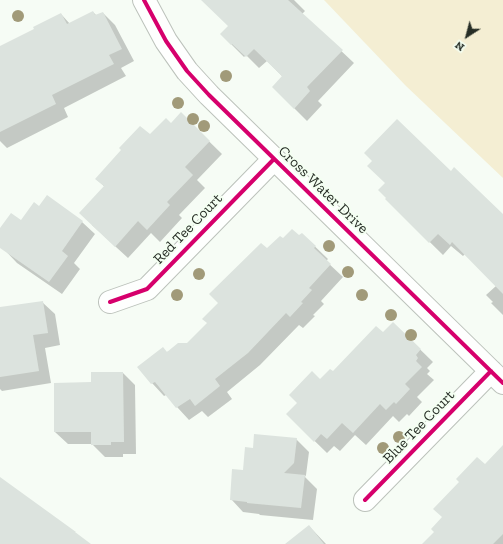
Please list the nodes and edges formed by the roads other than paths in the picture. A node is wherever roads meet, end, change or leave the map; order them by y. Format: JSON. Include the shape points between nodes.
{"nodes":[{"id":1,"x":144,"y":0,"type":"edge"},
{"id":2,"x":274,"y":159,"type":"junction"},
{"id":3,"x":110,"y":302,"type":"dead end"},
{"id":4,"x":497,"y":377,"type":"edge"},
{"id":5,"x":365,"y":500,"type":"dead end"}],
"edges":[{"from":1,"to":2,"type":"street","name":"Cross Water Drive","via":[[166,41],[187,71]]},
{"from":2,"to":3,"type":"street","name":"Red Tee Court","via":[[147,289]]},
{"from":2,"to":4,"type":"street","name":"Cross Water Drive"},
{"from":4,"to":5,"type":"street","name":"Blue Tee Court"}]}
